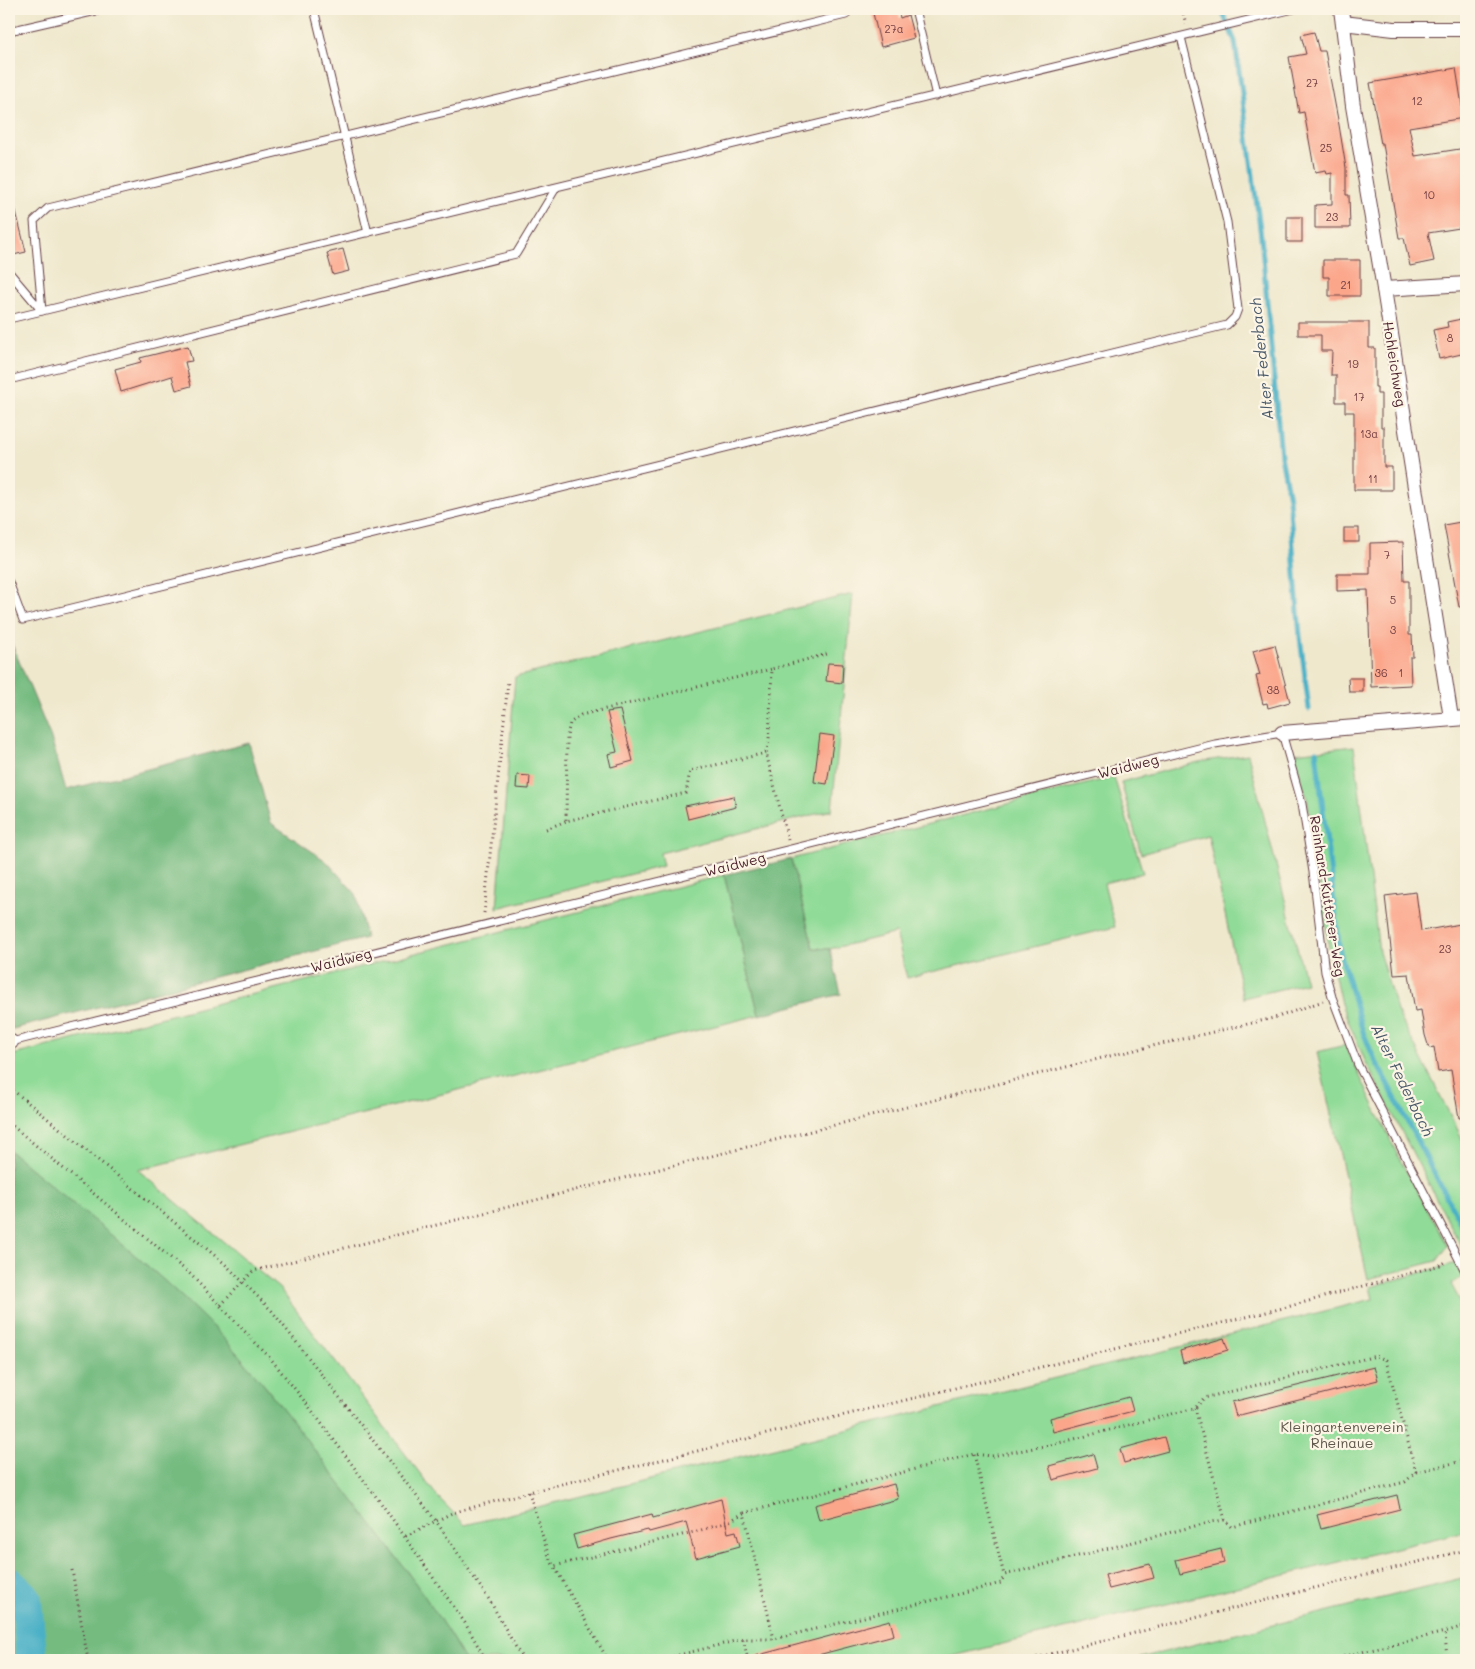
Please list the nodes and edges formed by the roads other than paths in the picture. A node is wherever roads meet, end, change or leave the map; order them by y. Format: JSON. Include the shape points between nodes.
{"nodes":[{"id":1,"x":105,"y":9,"type":"edge"},
{"id":2,"x":314,"y":9,"type":"edge"},
{"id":3,"x":915,"y":9,"type":"edge"},
{"id":4,"x":1294,"y":9,"type":"edge"},
{"id":5,"x":846,"y":15,"type":"dead end"},
{"id":6,"x":1342,"y":16,"type":"edge"},
{"id":7,"x":1466,"y":29,"type":"edge"},
{"id":8,"x":9,"y":32,"type":"edge"},
{"id":9,"x":1180,"y":37,"type":"junction"},
{"id":10,"x":936,"y":96,"type":"junction"},
{"id":11,"x":345,"y":137,"type":"junction"},
{"id":12,"x":556,"y":188,"type":"junction"},
{"id":13,"x":368,"y":233,"type":"junction"},
{"id":14,"x":9,"y":272,"type":"edge"},
{"id":15,"x":1466,"y":284,"type":"edge"},
{"id":16,"x":1384,"y":289,"type":"junction"},
{"id":17,"x":42,"y":311,"type":"junction"},
{"id":18,"x":9,"y":319,"type":"edge"},
{"id":19,"x":9,"y":380,"type":"edge"},
{"id":20,"x":9,"y":582,"type":"edge"},
{"id":21,"x":1451,"y":718,"type":"junction"},
{"id":22,"x":1466,"y":718,"type":"edge"},
{"id":23,"x":1282,"y":734,"type":"junction"},
{"id":24,"x":10,"y":1041,"type":"edge"},
{"id":25,"x":1466,"y":1273,"type":"edge"}],
"edges":[{"from":1,"to":8,"type":"lane"},
{"from":2,"to":11,"type":"lane"},
{"from":3,"to":10,"type":"lane"},
{"from":4,"to":9,"type":"lane"},
{"from":5,"to":11,"type":"lane"},
{"from":6,"to":7,"type":"street","via":[[1394,29]]},
{"from":6,"to":16,"type":"street","name":"Hohleichweg","via":[[1353,106]]},
{"from":9,"to":10,"type":"lane"},
{"from":9,"to":20,"type":"lane","via":[[1227,222],[1238,309],[1227,326],[23,620]]},
{"from":10,"to":12,"type":"lane"},
{"from":11,"to":13,"type":"lane"},
{"from":11,"to":17,"type":"lane","via":[[48,208],[34,221]]},
{"from":12,"to":13,"type":"lane"},
{"from":12,"to":19,"type":"lane","via":[[516,254]]},
{"from":13,"to":17,"type":"lane"},
{"from":14,"to":17,"type":"lane"},
{"from":15,"to":16,"type":"street"},
{"from":16,"to":21,"type":"street","name":"Hohleichweg"},
{"from":17,"to":18,"type":"lane"},
{"from":21,"to":22,"type":"street","name":"Waidweg"},
{"from":21,"to":23,"type":"street","name":"Waidweg"},
{"from":23,"to":24,"type":"lane","name":"Waidweg","via":[[1215,744]]},
{"from":23,"to":25,"type":"lane","name":"Reinhard-Kutterer-Weg","via":[[1302,804],[1325,972],[1332,997],[1358,1065]]}]}
